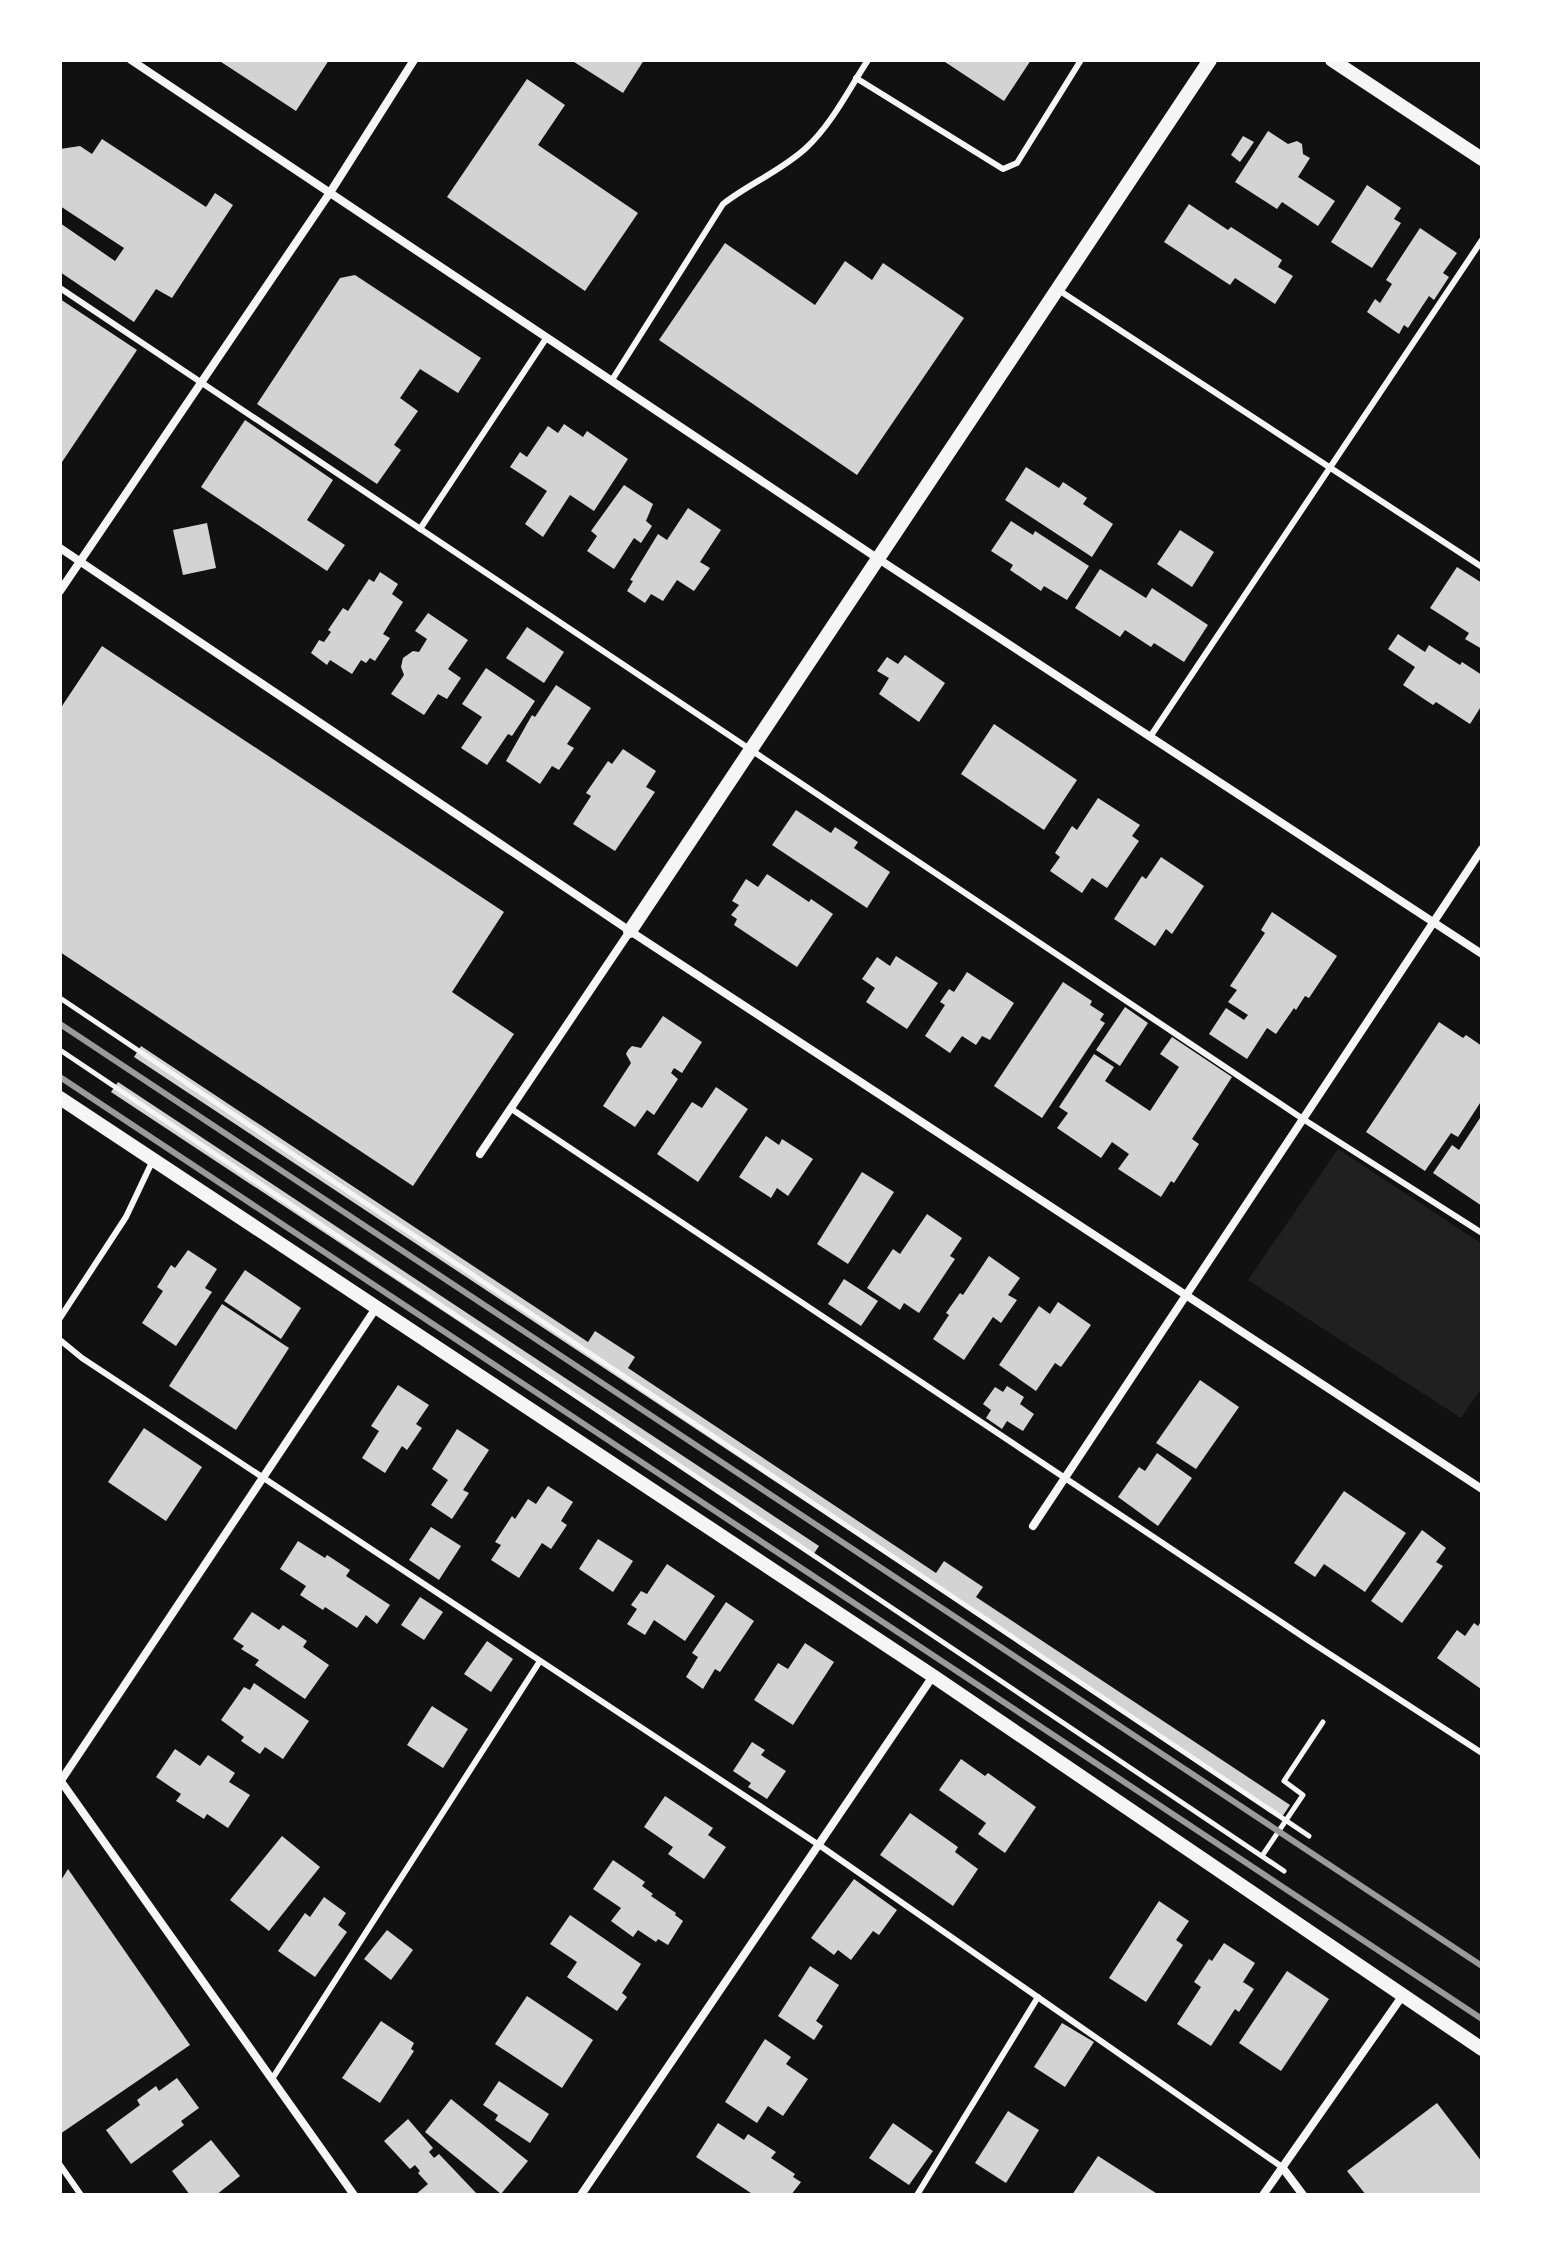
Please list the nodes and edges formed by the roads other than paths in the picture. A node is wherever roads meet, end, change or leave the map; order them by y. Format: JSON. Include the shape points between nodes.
{"nodes":[{"id":1,"x":131,"y":60,"type":"edge"},
{"id":2,"x":414,"y":60,"type":"edge"},
{"id":3,"x":868,"y":60,"type":"edge"},
{"id":4,"x":1081,"y":60,"type":"edge"},
{"id":5,"x":1210,"y":60,"type":"edge"},
{"id":6,"x":1332,"y":60,"type":"edge"},
{"id":7,"x":856,"y":78,"type":"junction"},
{"id":8,"x":1482,"y":159,"type":"edge"},
{"id":9,"x":331,"y":191,"type":"junction"},
{"id":10,"x":1482,"y":240,"type":"edge"},
{"id":11,"x":60,"y":288,"type":"edge"},
{"id":12,"x":1057,"y":289,"type":"junction"},
{"id":13,"x":547,"y":337,"type":"junction"},
{"id":14,"x":612,"y":380,"type":"junction"},
{"id":15,"x":202,"y":382,"type":"junction"},
{"id":16,"x":1330,"y":467,"type":"junction"},
{"id":17,"x":420,"y":529,"type":"junction"},
{"id":18,"x":60,"y":548,"type":"edge"},
{"id":19,"x":877,"y":558,"type":"junction"},
{"id":20,"x":80,"y":561,"type":"junction"},
{"id":21,"x":1482,"y":567,"type":"edge"},
{"id":22,"x":60,"y":591,"type":"edge"},
{"id":23,"x":1150,"y":737,"type":"junction"},
{"id":24,"x":750,"y":750,"type":"junction"},
{"id":25,"x":1482,"y":849,"type":"edge"},
{"id":26,"x":1434,"y":922,"type":"junction"},
{"id":27,"x":630,"y":931,"type":"junction"},
{"id":28,"x":1482,"y":954,"type":"edge"},
{"id":29,"x":60,"y":1098,"type":"edge"},
{"id":30,"x":510,"y":1108,"type":"junction"},
{"id":31,"x":1303,"y":1119,"type":"junction"},
{"id":32,"x":480,"y":1154,"type":"dead end"},
{"id":33,"x":154,"y":1160,"type":"junction"},
{"id":34,"x":1482,"y":1233,"type":"edge"},
{"id":35,"x":1186,"y":1295,"type":"junction"},
{"id":36,"x":376,"y":1308,"type":"junction"},
{"id":37,"x":60,"y":1318,"type":"edge"},
{"id":38,"x":60,"y":1340,"type":"edge"},
{"id":39,"x":1065,"y":1477,"type":"junction"},
{"id":40,"x":263,"y":1479,"type":"junction"},
{"id":41,"x":1482,"y":1489,"type":"edge"},
{"id":42,"x":1033,"y":1526,"type":"dead end"},
{"id":43,"x":540,"y":1661,"type":"junction"},
{"id":44,"x":933,"y":1676,"type":"junction"},
{"id":45,"x":1482,"y":1753,"type":"edge"},
{"id":46,"x":60,"y":1781,"type":"edge"},
{"id":47,"x":819,"y":1845,"type":"junction"},
{"id":48,"x":1403,"y":1995,"type":"junction"},
{"id":49,"x":1038,"y":1997,"type":"junction"},
{"id":50,"x":1482,"y":2049,"type":"edge"},
{"id":51,"x":272,"y":2079,"type":"junction"},
{"id":52,"x":60,"y":2165,"type":"edge"},
{"id":53,"x":1282,"y":2167,"type":"junction"},
{"id":54,"x":81,"y":2195,"type":"edge"},
{"id":55,"x":354,"y":2195,"type":"edge"},
{"id":56,"x":581,"y":2195,"type":"edge"},
{"id":57,"x":917,"y":2195,"type":"edge"},
{"id":58,"x":1263,"y":2195,"type":"edge"},
{"id":59,"x":1303,"y":2195,"type":"edge"}],
"edges":[{"from":1,"to":9,"type":"street"},
{"from":2,"to":9,"type":"street"},
{"from":3,"to":7,"type":"lane"},
{"from":4,"to":7,"type":"lane","via":[[1017,163],[1003,169]]},
{"from":5,"to":12,"type":"street"},
{"from":6,"to":8,"type":"street"},
{"from":7,"to":14,"type":"lane","via":[[805,148],[723,204]]},
{"from":9,"to":13,"type":"street"},
{"from":9,"to":15,"type":"street"},
{"from":10,"to":16,"type":"lane"},
{"from":11,"to":15,"type":"lane"},
{"from":12,"to":16,"type":"lane"},
{"from":12,"to":19,"type":"street"},
{"from":13,"to":14,"type":"street"},
{"from":13,"to":17,"type":"lane"},
{"from":14,"to":19,"type":"street"},
{"from":15,"to":17,"type":"lane"},
{"from":15,"to":20,"type":"street"},
{"from":16,"to":21,"type":"lane"},
{"from":16,"to":23,"type":"lane"},
{"from":17,"to":24,"type":"lane"},
{"from":18,"to":20,"type":"street"},
{"from":19,"to":23,"type":"street"},
{"from":19,"to":24,"type":"street"},
{"from":20,"to":22,"type":"street"},
{"from":20,"to":27,"type":"street"},
{"from":23,"to":26,"type":"street"},
{"from":24,"to":27,"type":"street"},
{"from":24,"to":31,"type":"lane"},
{"from":25,"to":26,"type":"street"},
{"from":26,"to":28,"type":"street"},
{"from":26,"to":31,"type":"street"},
{"from":27,"to":30,"type":"street"},
{"from":27,"to":35,"type":"street"},
{"from":29,"to":33,"type":"street"},
{"from":30,"to":32,"type":"street"},
{"from":30,"to":39,"type":"lane"},
{"from":31,"to":34,"type":"lane"},
{"from":31,"to":35,"type":"street"},
{"from":33,"to":36,"type":"street"},
{"from":33,"to":37,"type":"lane","via":[[126,1217]]},
{"from":35,"to":39,"type":"street"},
{"from":35,"to":41,"type":"street"},
{"from":36,"to":40,"type":"street"},
{"from":36,"to":44,"type":"street"},
{"from":38,"to":40,"type":"lane"},
{"from":39,"to":42,"type":"street"},
{"from":39,"to":45,"type":"lane"},
{"from":40,"to":43,"type":"lane"},
{"from":40,"to":46,"type":"street"},
{"from":43,"to":47,"type":"lane"},
{"from":43,"to":51,"type":"lane"},
{"from":44,"to":47,"type":"street"},
{"from":44,"to":48,"type":"street"},
{"from":46,"to":51,"type":"street"},
{"from":47,"to":49,"type":"lane"},
{"from":47,"to":56,"type":"street"},
{"from":48,"to":50,"type":"street"},
{"from":48,"to":53,"type":"street"},
{"from":49,"to":53,"type":"lane"},
{"from":49,"to":57,"type":"lane"},
{"from":51,"to":55,"type":"street"},
{"from":52,"to":54,"type":"lane"},
{"from":53,"to":58,"type":"street"},
{"from":53,"to":59,"type":"street"}]}
